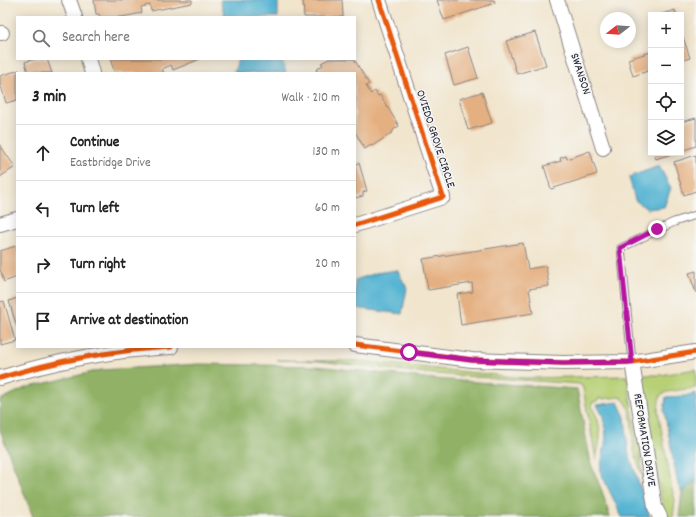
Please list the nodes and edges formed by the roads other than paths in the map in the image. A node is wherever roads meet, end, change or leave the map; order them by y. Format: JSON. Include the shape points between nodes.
{"nodes":[{"id":1,"x":69,"y":0,"type":"edge"},
{"id":2,"x":379,"y":0,"type":"edge"},
{"id":3,"x":557,"y":0,"type":"edge"},
{"id":4,"x":75,"y":16,"type":"edge"},
{"id":5,"x":88,"y":60,"type":"edge"},
{"id":6,"x":92,"y":72,"type":"edge"},
{"id":7,"x":604,"y":148,"type":"dead end"},
{"id":8,"x":696,"y":215,"type":"edge"},
{"id":9,"x":16,"y":219,"type":"edge"},
{"id":10,"x":0,"y":224,"type":"edge"},
{"id":11,"x":356,"y":225,"type":"edge"},
{"id":12,"x":356,"y":345,"type":"edge"},
{"id":13,"x":143,"y":348,"type":"edge"},
{"id":14,"x":696,"y":352,"type":"edge"},
{"id":15,"x":632,"y":362,"type":"junction"},
{"id":16,"x":0,"y":378,"type":"edge"},
{"id":17,"x":660,"y":517,"type":"edge"}],
"edges":[{"from":1,"to":4,"type":"street"},
{"from":2,"to":11,"type":"street","name":"OVIEDO GROVE CIRCLE","via":[[443,197]]},
{"from":3,"to":7,"type":"street","name":"SWANSON"},
{"from":5,"to":6,"type":"street"},
{"from":8,"to":15,"type":"lane","via":[[674,222],[620,248]]},
{"from":9,"to":10,"type":"street"},
{"from":12,"to":15,"type":"street","via":[[472,360]]},
{"from":13,"to":16,"type":"street","via":[[103,353]]},
{"from":14,"to":15,"type":"street"},
{"from":15,"to":17,"type":"street","name":"REFORMATION DRIVE","via":[[655,507]]}]}
